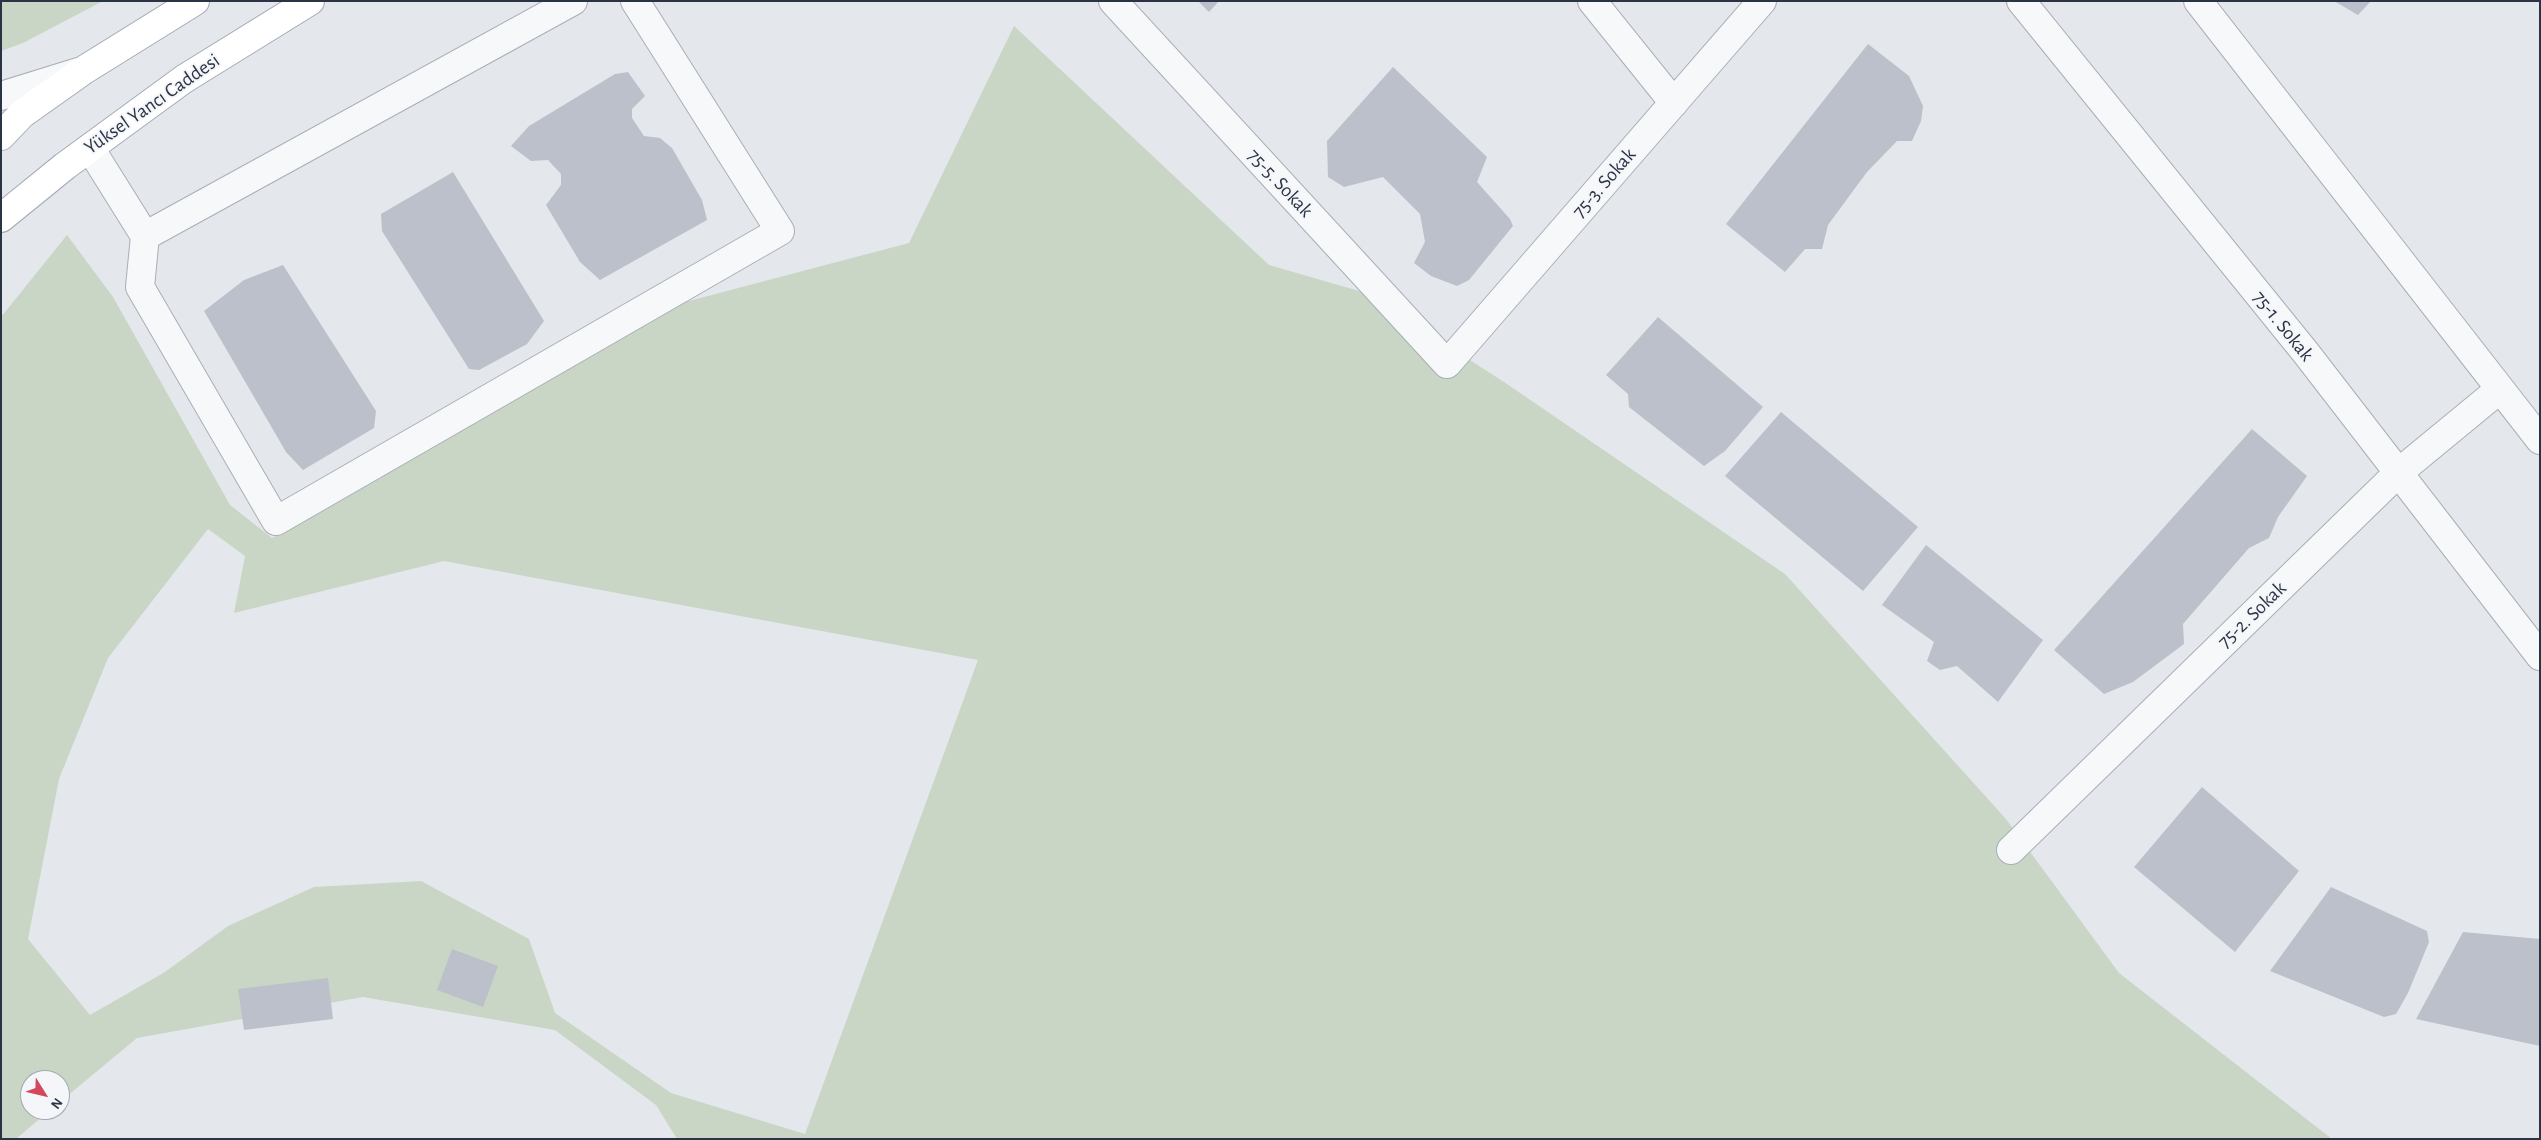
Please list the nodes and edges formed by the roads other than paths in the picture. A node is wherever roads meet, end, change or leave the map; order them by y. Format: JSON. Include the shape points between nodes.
{"nodes":[{"id":1,"x":195,"y":1,"type":"edge"},
{"id":2,"x":310,"y":1,"type":"edge"},
{"id":3,"x":573,"y":1,"type":"edge"},
{"id":4,"x":635,"y":1,"type":"edge"},
{"id":5,"x":1113,"y":1,"type":"edge"},
{"id":6,"x":1592,"y":1,"type":"edge"},
{"id":7,"x":1762,"y":1,"type":"edge"},
{"id":8,"x":2021,"y":1,"type":"edge"},
{"id":9,"x":2198,"y":1,"type":"edge"},
{"id":10,"x":84,"y":70,"type":"junction"},
{"id":11,"x":1,"y":96,"type":"edge"},
{"id":12,"x":1674,"y":103,"type":"junction"},
{"id":13,"x":1,"y":136,"type":"edge"},
{"id":14,"x":90,"y":148,"type":"junction"},
{"id":15,"x":1,"y":218,"type":"edge"},
{"id":16,"x":145,"y":236,"type":"junction"},
{"id":17,"x":1447,"y":364,"type":"joint"},
{"id":18,"x":2500,"y":389,"type":"junction"},
{"id":19,"x":2540,"y":440,"type":"edge"},
{"id":20,"x":2398,"y":473,"type":"junction"},
{"id":21,"x":2540,"y":656,"type":"edge"},
{"id":22,"x":2011,"y":850,"type":"dead end"}],
"edges":[{"from":1,"to":10,"type":"main road"},
{"from":2,"to":14,"type":"main road","name":"Yüksel Yancı Caddesi","via":[[184,79]]},
{"from":3,"to":16,"type":"street"},
{"from":4,"to":16,"type":"street","via":[[780,231],[276,521],[140,287]]},
{"from":5,"to":17,"type":"street","name":"75-5. Sokak"},
{"from":6,"to":12,"type":"street"},
{"from":7,"to":12,"type":"street","name":"75-3. Sokak"},
{"from":8,"to":20,"type":"street","name":"75-1. Sokak"},
{"from":9,"to":18,"type":"street"},
{"from":10,"to":11,"type":"street"},
{"from":10,"to":13,"type":"main road","via":[[22,114]]},
{"from":12,"to":17,"type":"street","name":"75-3. Sokak"},
{"from":14,"to":15,"type":"main road","name":"Yüksel Yancı Caddesi"},
{"from":14,"to":16,"type":"street"},
{"from":18,"to":19,"type":"street"},
{"from":18,"to":20,"type":"street","name":"75-2. Sokak"},
{"from":20,"to":21,"type":"street","name":"75-1. Sokak"},
{"from":20,"to":22,"type":"street","name":"75-2. Sokak"}]}
